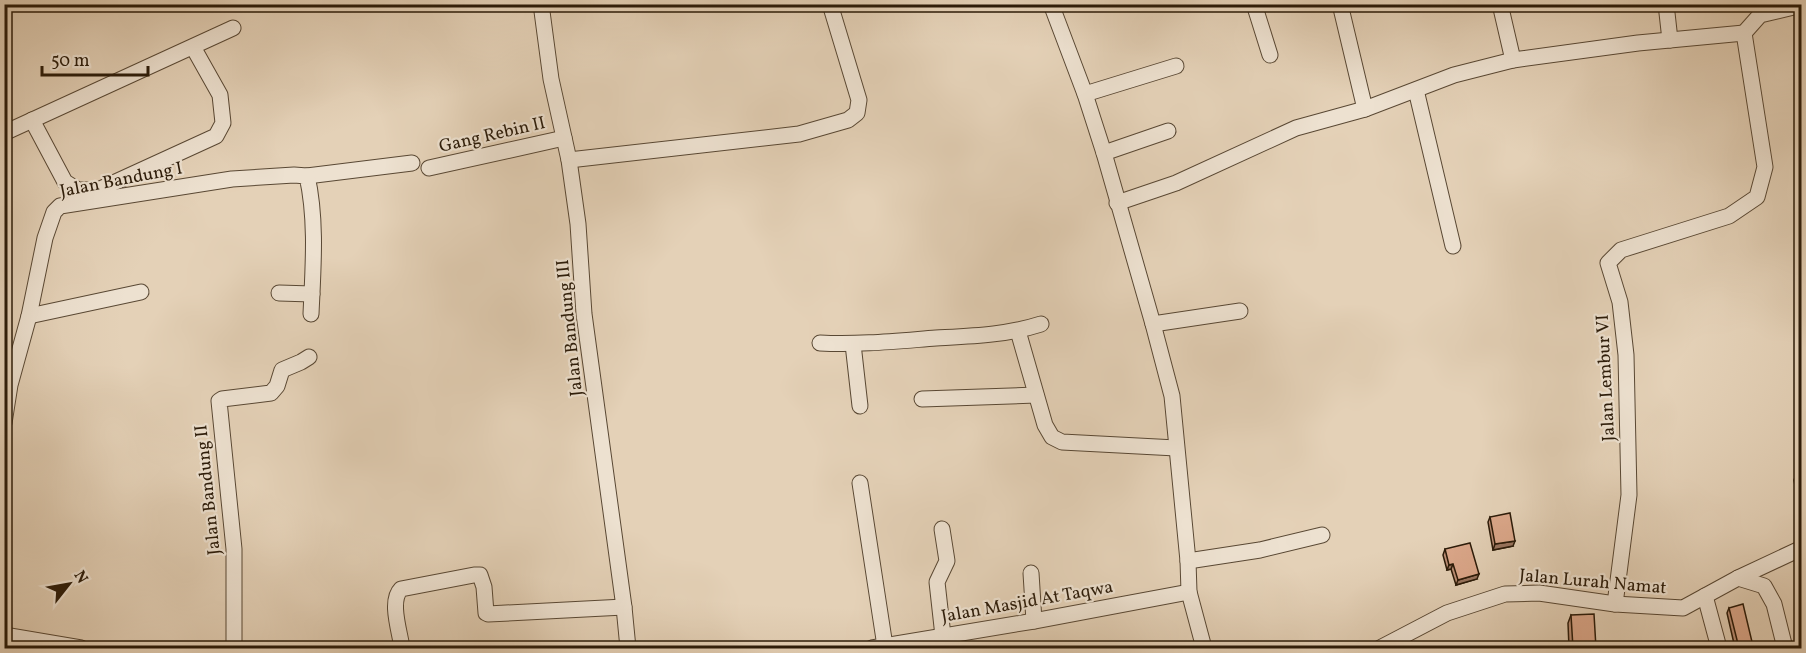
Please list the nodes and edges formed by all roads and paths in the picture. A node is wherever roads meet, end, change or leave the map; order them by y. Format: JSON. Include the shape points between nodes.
{"nodes":[{"id":1,"x":541,"y":4,"type":"edge"},
{"id":2,"x":830,"y":4,"type":"edge"},
{"id":3,"x":1051,"y":4,"type":"edge"},
{"id":4,"x":1254,"y":4,"type":"edge"},
{"id":5,"x":1340,"y":4,"type":"edge"},
{"id":6,"x":1500,"y":4,"type":"edge"},
{"id":7,"x":1666,"y":4,"type":"edge"},
{"id":8,"x":1802,"y":5,"type":"edge"},
{"id":9,"x":1760,"y":10,"type":"edge"},
{"id":10,"x":233,"y":28,"type":"dead end"},
{"id":11,"x":1744,"y":33,"type":"junction"},
{"id":12,"x":1670,"y":40,"type":"junction"},
{"id":13,"x":193,"y":47,"type":"junction"},
{"id":14,"x":1270,"y":55,"type":"dead end"},
{"id":15,"x":1514,"y":60,"type":"junction"},
{"id":16,"x":1176,"y":66,"type":"dead end"},
{"id":17,"x":1416,"y":90,"type":"junction"},
{"id":18,"x":1085,"y":94,"type":"junction"},
{"id":19,"x":1365,"y":109,"type":"junction"},
{"id":20,"x":32,"y":120,"type":"junction"},
{"id":21,"x":1168,"y":131,"type":"dead end"},
{"id":22,"x":4,"y":133,"type":"edge"},
{"id":23,"x":564,"y":138,"type":"junction"},
{"id":24,"x":1104,"y":153,"type":"junction"},
{"id":25,"x":569,"y":160,"type":"junction"},
{"id":26,"x":412,"y":163,"type":"dead end"},
{"id":27,"x":429,"y":168,"type":"dead end"},
{"id":28,"x":306,"y":176,"type":"junction"},
{"id":29,"x":1118,"y":203,"type":"junction"},
{"id":30,"x":1453,"y":246,"type":"dead end"},
{"id":31,"x":141,"y":292,"type":"dead end"},
{"id":32,"x":279,"y":294,"type":"dead end"},
{"id":33,"x":312,"y":294,"type":"junction"},
{"id":34,"x":1240,"y":311,"type":"dead end"},
{"id":35,"x":311,"y":314,"type":"dead end"},
{"id":36,"x":29,"y":316,"type":"junction"},
{"id":37,"x":1041,"y":324,"type":"dead end"},
{"id":38,"x":1153,"y":324,"type":"junction"},
{"id":39,"x":1018,"y":331,"type":"junction"},
{"id":40,"x":820,"y":343,"type":"dead end"},
{"id":41,"x":853,"y":344,"type":"junction"},
{"id":42,"x":309,"y":357,"type":"dead end"},
{"id":43,"x":1036,"y":395,"type":"junction"},
{"id":44,"x":922,"y":399,"type":"dead end"},
{"id":45,"x":860,"y":406,"type":"dead end"},
{"id":46,"x":4,"y":423,"type":"edge"},
{"id":47,"x":1176,"y":448,"type":"junction"},
{"id":48,"x":860,"y":483,"type":"dead end"},
{"id":49,"x":942,"y":529,"type":"dead end"},
{"id":50,"x":1322,"y":535,"type":"dead end"},
{"id":51,"x":1802,"y":548,"type":"edge"},
{"id":52,"x":1188,"y":561,"type":"junction"},
{"id":53,"x":1031,"y":573,"type":"dead end"},
{"id":54,"x":1738,"y":578,"type":"junction"},
{"id":55,"x":1189,"y":592,"type":"junction"},
{"id":56,"x":1705,"y":596,"type":"junction"},
{"id":57,"x":1615,"y":604,"type":"junction"},
{"id":58,"x":624,"y":607,"type":"junction"},
{"id":59,"x":1034,"y":621,"type":"junction"},
{"id":60,"x":4,"y":635,"type":"edge"},
{"id":61,"x":943,"y":636,"type":"junction"},
{"id":62,"x":64,"y":647,"type":"edge"},
{"id":63,"x":879,"y":647,"type":"edge"},
{"id":64,"x":81,"y":648,"type":"edge"},
{"id":65,"x":234,"y":648,"type":"edge"},
{"id":66,"x":402,"y":648,"type":"edge"},
{"id":67,"x":628,"y":648,"type":"edge"},
{"id":68,"x":1204,"y":648,"type":"edge"},
{"id":69,"x":1380,"y":648,"type":"edge"},
{"id":70,"x":1719,"y":648,"type":"edge"},
{"id":71,"x":1785,"y":648,"type":"edge"}],
"edges":[{"from":1,"to":23,"type":"street","name":"Jalan Bandung III"},
{"from":2,"to":25,"type":"street","via":[[859,100],[857,113],[848,120],[799,134]]},
{"from":3,"to":18,"type":"street"},
{"from":4,"to":14,"type":"street"},
{"from":5,"to":19,"type":"street"},
{"from":6,"to":15,"type":"street"},
{"from":7,"to":12,"type":"street"},
{"from":8,"to":9,"type":"street"},
{"from":9,"to":11,"type":"street"},
{"from":10,"to":13,"type":"street"},
{"from":11,"to":12,"type":"street"},
{"from":11,"to":57,"type":"street","name":"Jalan Lembur VI","via":[[1765,167],[1757,197],[1728,216],[1621,250],[1608,263],[1620,302],[1626,355],[1629,495]]},
{"from":12,"to":15,"type":"street"},
{"from":13,"to":20,"type":"street"},
{"from":13,"to":20,"type":"street","via":[[220,95],[223,123],[216,136],[98,190],[78,190],[65,182]]},
{"from":15,"to":17,"type":"street","via":[[1454,75]]},
{"from":16,"to":18,"type":"street"},
{"from":17,"to":19,"type":"street"},
{"from":17,"to":30,"type":"street"},
{"from":18,"to":24,"type":"street"},
{"from":19,"to":29,"type":"street","via":[[1296,128],[1176,183]]},
{"from":20,"to":22,"type":"street"},
{"from":21,"to":24,"type":"street"},
{"from":23,"to":25,"type":"street","name":"Jalan Bandung III"},
{"from":23,"to":27,"type":"street","name":"Gang Rebin II"},
{"from":24,"to":29,"type":"street"},
{"from":25,"to":58,"type":"street","name":"Jalan Bandung III"},
{"from":26,"to":28,"type":"street"},
{"from":28,"to":33,"type":"street","via":[[313,234]]},
{"from":28,"to":36,"type":"street","name":"Jalan Bandung I","via":[[232,179],[60,206],[45,238]]},
{"from":29,"to":38,"type":"street"},
{"from":31,"to":36,"type":"street"},
{"from":32,"to":33,"type":"street"},
{"from":33,"to":35,"type":"street"},
{"from":34,"to":38,"type":"street"},
{"from":36,"to":46,"type":"street","name":"Jalan Bandung I"},
{"from":37,"to":39,"type":"street"},
{"from":38,"to":47,"type":"street","via":[[1172,396]]},
{"from":39,"to":41,"type":"street"},
{"from":39,"to":43,"type":"street"},
{"from":40,"to":41,"type":"street"},
{"from":41,"to":45,"type":"street"},
{"from":42,"to":65,"type":"street","name":"Jalan Bandung II","via":[[282,370],[271,393],[219,401],[234,549]]},
{"from":43,"to":44,"type":"street"},
{"from":43,"to":47,"type":"street","via":[[1045,425],[1062,442]]},
{"from":47,"to":52,"type":"street"},
{"from":48,"to":63,"type":"street"},
{"from":49,"to":61,"type":"street","via":[[947,561],[937,582]]},
{"from":50,"to":52,"type":"street"},
{"from":51,"to":54,"type":"street","name":"Jalan Lurah Namat"},
{"from":52,"to":55,"type":"street"},
{"from":53,"to":59,"type":"street"},
{"from":54,"to":56,"type":"street","name":"Jalan Lurah Namat"},
{"from":54,"to":71,"type":"street","via":[[1764,586],[1774,603]]},
{"from":55,"to":59,"type":"street","name":"Jalan Masjid At Taqwa"},
{"from":55,"to":68,"type":"street"},
{"from":56,"to":57,"type":"street","name":"Jalan Lurah Namat","via":[[1683,608]]},
{"from":56,"to":70,"type":"street"},
{"from":57,"to":69,"type":"street","name":"Jalan Lurah Namat","via":[[1539,593],[1505,594],[1447,613]]},
{"from":58,"to":66,"type":"street","via":[[488,614],[483,581],[474,575],[397,593],[394,601]]},
{"from":58,"to":67,"type":"street","name":"Jalan Bandung III"},
{"from":59,"to":61,"type":"street","name":"Jalan Masjid At Taqwa"},
{"from":60,"to":62,"type":"street"},
{"from":61,"to":63,"type":"street","name":"Jalan Masjid At Taqwa"},
{"from":62,"to":64,"type":"street"}]}
